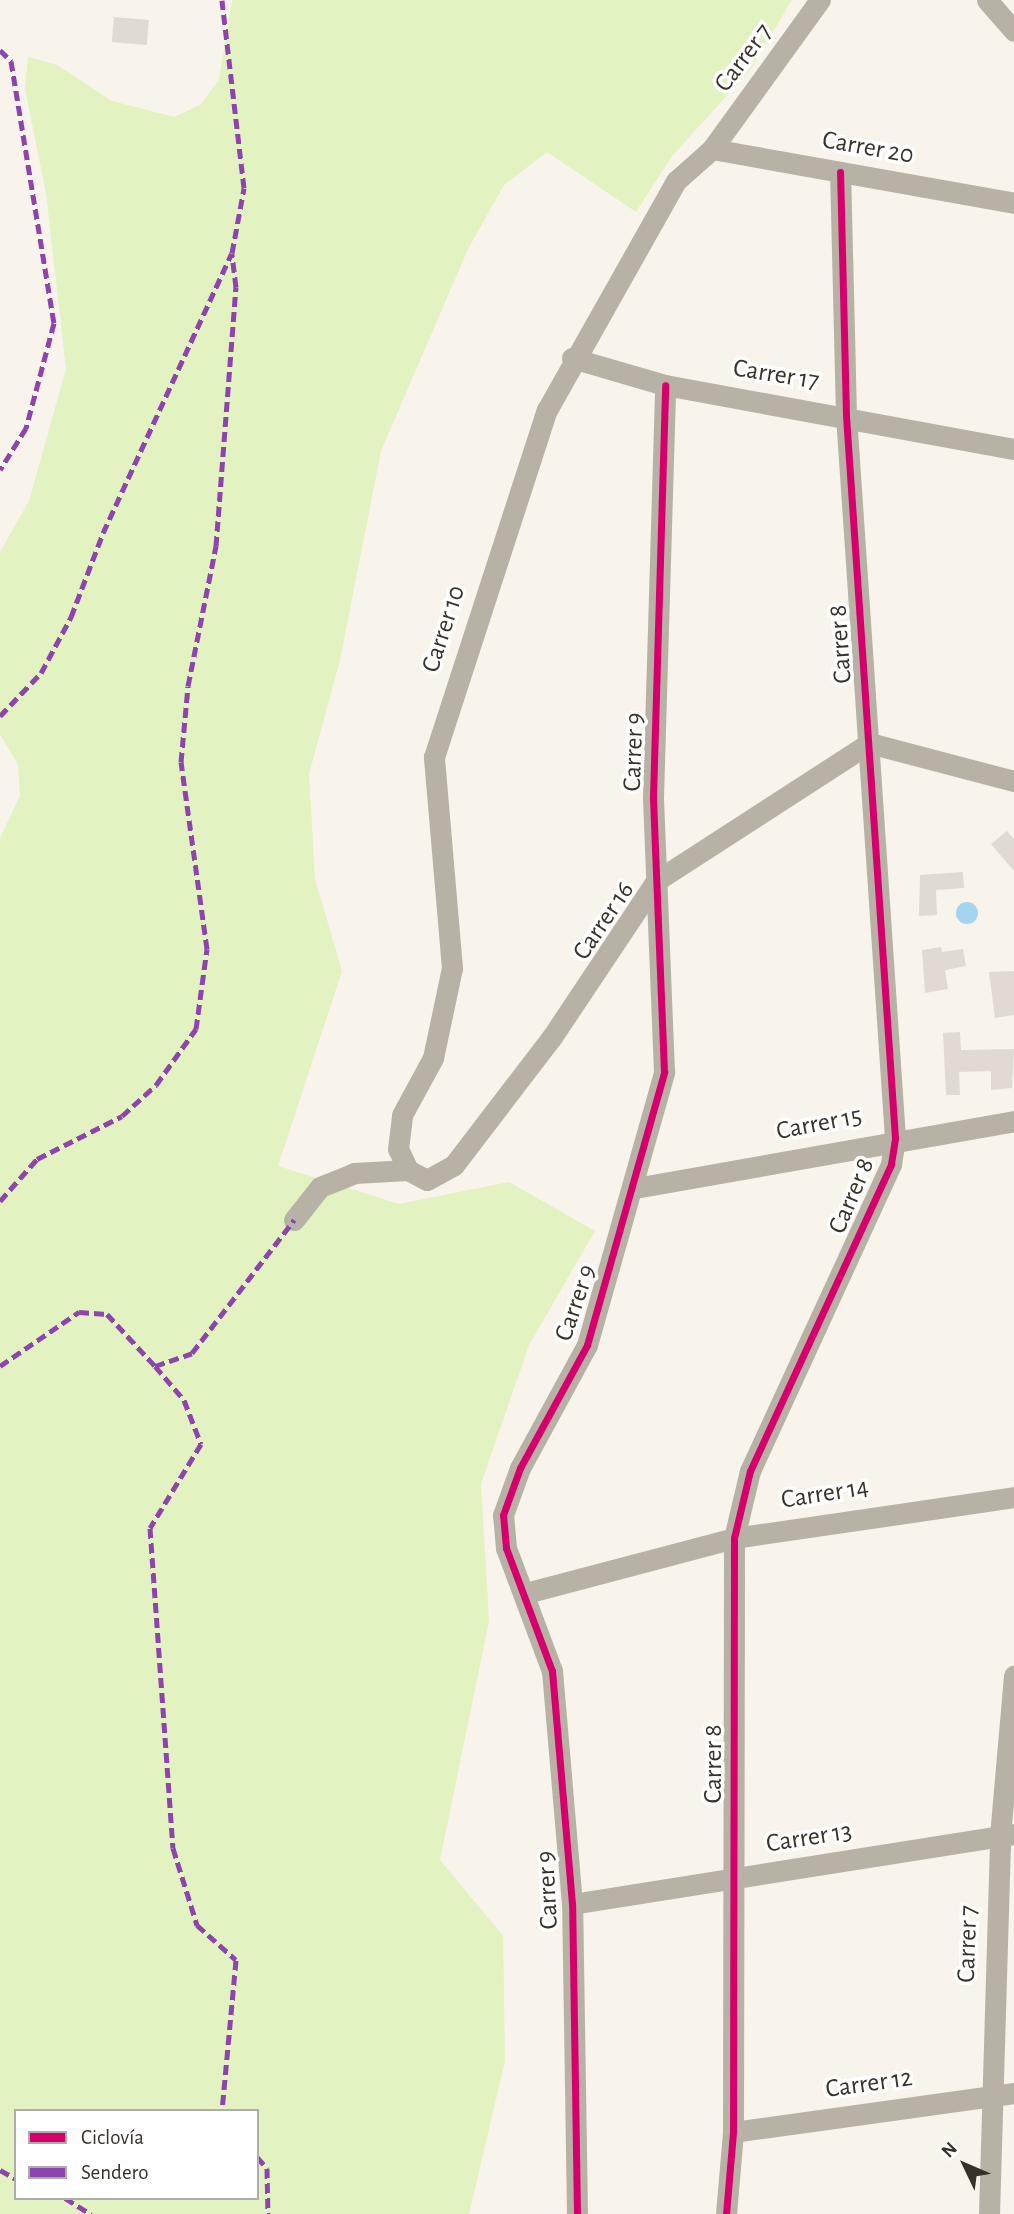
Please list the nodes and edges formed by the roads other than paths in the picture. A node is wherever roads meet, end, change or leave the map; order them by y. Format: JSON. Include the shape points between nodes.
{"nodes":[{"id":1,"x":820,"y":0,"type":"edge"},
{"id":2,"x":987,"y":0,"type":"edge"},
{"id":3,"x":1014,"y":32,"type":"edge"},
{"id":4,"x":712,"y":149,"type":"junction"},
{"id":5,"x":840,"y":172,"type":"junction"},
{"id":6,"x":1014,"y":203,"type":"edge"},
{"id":7,"x":572,"y":358,"type":"junction"},
{"id":8,"x":665,"y":385,"type":"junction"},
{"id":9,"x":846,"y":415,"type":"junction"},
{"id":10,"x":1014,"y":449,"type":"edge"},
{"id":11,"x":869,"y":743,"type":"junction"},
{"id":12,"x":1014,"y":781,"type":"edge"},
{"id":13,"x":656,"y":881,"type":"junction"},
{"id":14,"x":1014,"y":1121,"type":"edge"},
{"id":15,"x":895,"y":1138,"type":"junction"},
{"id":16,"x":408,"y":1170,"type":"junction"},
{"id":17,"x":635,"y":1188,"type":"junction"},
{"id":18,"x":294,"y":1220,"type":"dead end"},
{"id":19,"x":1014,"y":1497,"type":"edge"},
{"id":20,"x":734,"y":1538,"type":"junction"},
{"id":21,"x":526,"y":1593,"type":"junction"},
{"id":22,"x":1014,"y":1676,"type":"edge"},
{"id":23,"x":1007,"y":1835,"type":"edge"},
{"id":24,"x":735,"y":1879,"type":"junction"},
{"id":25,"x":572,"y":1904,"type":"junction"},
{"id":26,"x":1014,"y":2093,"type":"edge"},
{"id":27,"x":991,"y":2096,"type":"junction"},
{"id":28,"x":733,"y":2132,"type":"junction"},
{"id":29,"x":578,"y":2214,"type":"edge"},
{"id":30,"x":726,"y":2214,"type":"edge"},
{"id":31,"x":989,"y":2214,"type":"edge"}],
"edges":[{"from":1,"to":4,"type":"street","name":"Carrer 7"},
{"from":2,"to":3,"type":"street"},
{"from":4,"to":5,"type":"street","name":"Carrer 20"},
{"from":4,"to":7,"type":"street","name":"Carrer 10","via":[[676,181]]},
{"from":5,"to":6,"type":"street","name":"Carrer 20"},
{"from":5,"to":9,"type":"street","name":"Carrer 8"},
{"from":7,"to":8,"type":"street","name":"Carrer 17"},
{"from":7,"to":16,"type":"street","name":"Carrer 10","via":[[547,410],[433,757],[452,968],[433,1058],[402,1115],[398,1149]]},
{"from":8,"to":9,"type":"street","name":"Carrer 17"},
{"from":8,"to":13,"type":"street","name":"Carrer 9"},
{"from":9,"to":10,"type":"street","name":"Carrer 17"},
{"from":9,"to":11,"type":"street","name":"Carrer 8"},
{"from":11,"to":12,"type":"street"},
{"from":11,"to":13,"type":"street","name":"Carrer 16"},
{"from":11,"to":15,"type":"street","name":"Carrer 8"},
{"from":13,"to":16,"type":"street","name":"Carrer 16","via":[[552,1037],[454,1165],[427,1180]]},
{"from":13,"to":17,"type":"street","name":"Carrer 9","via":[[664,1072]]},
{"from":14,"to":15,"type":"street","name":"Carrer 15"},
{"from":15,"to":17,"type":"street","name":"Carrer 15"},
{"from":15,"to":20,"type":"street","name":"Carrer 8","via":[[891,1164],[750,1471]]},
{"from":16,"to":18,"type":"street","via":[[355,1173],[320,1187]]},
{"from":17,"to":21,"type":"street","name":"Carrer 9","via":[[587,1345],[520,1468],[503,1515],[506,1548]]},
{"from":19,"to":20,"type":"street","name":"Carrer 14"},
{"from":20,"to":21,"type":"street","name":"Carrer 14"},
{"from":20,"to":24,"type":"street","name":"Carrer 8"},
{"from":21,"to":25,"type":"street","name":"Carrer 9","via":[[552,1671]]},
{"from":22,"to":23,"type":"street","name":"Carrer 7"},
{"from":23,"to":24,"type":"street","name":"Carrer 13"},
{"from":23,"to":27,"type":"street","name":"Carrer 7"},
{"from":24,"to":25,"type":"street","name":"Carrer 13"},
{"from":24,"to":28,"type":"street","name":"Carrer 8"},
{"from":25,"to":29,"type":"street","name":"Carrer 9"},
{"from":26,"to":27,"type":"street","name":"Carrer 12"},
{"from":27,"to":28,"type":"street","name":"Carrer 12"},
{"from":27,"to":31,"type":"street","name":"Carrer 7"},
{"from":28,"to":30,"type":"street","name":"Carrer 8"}]}
